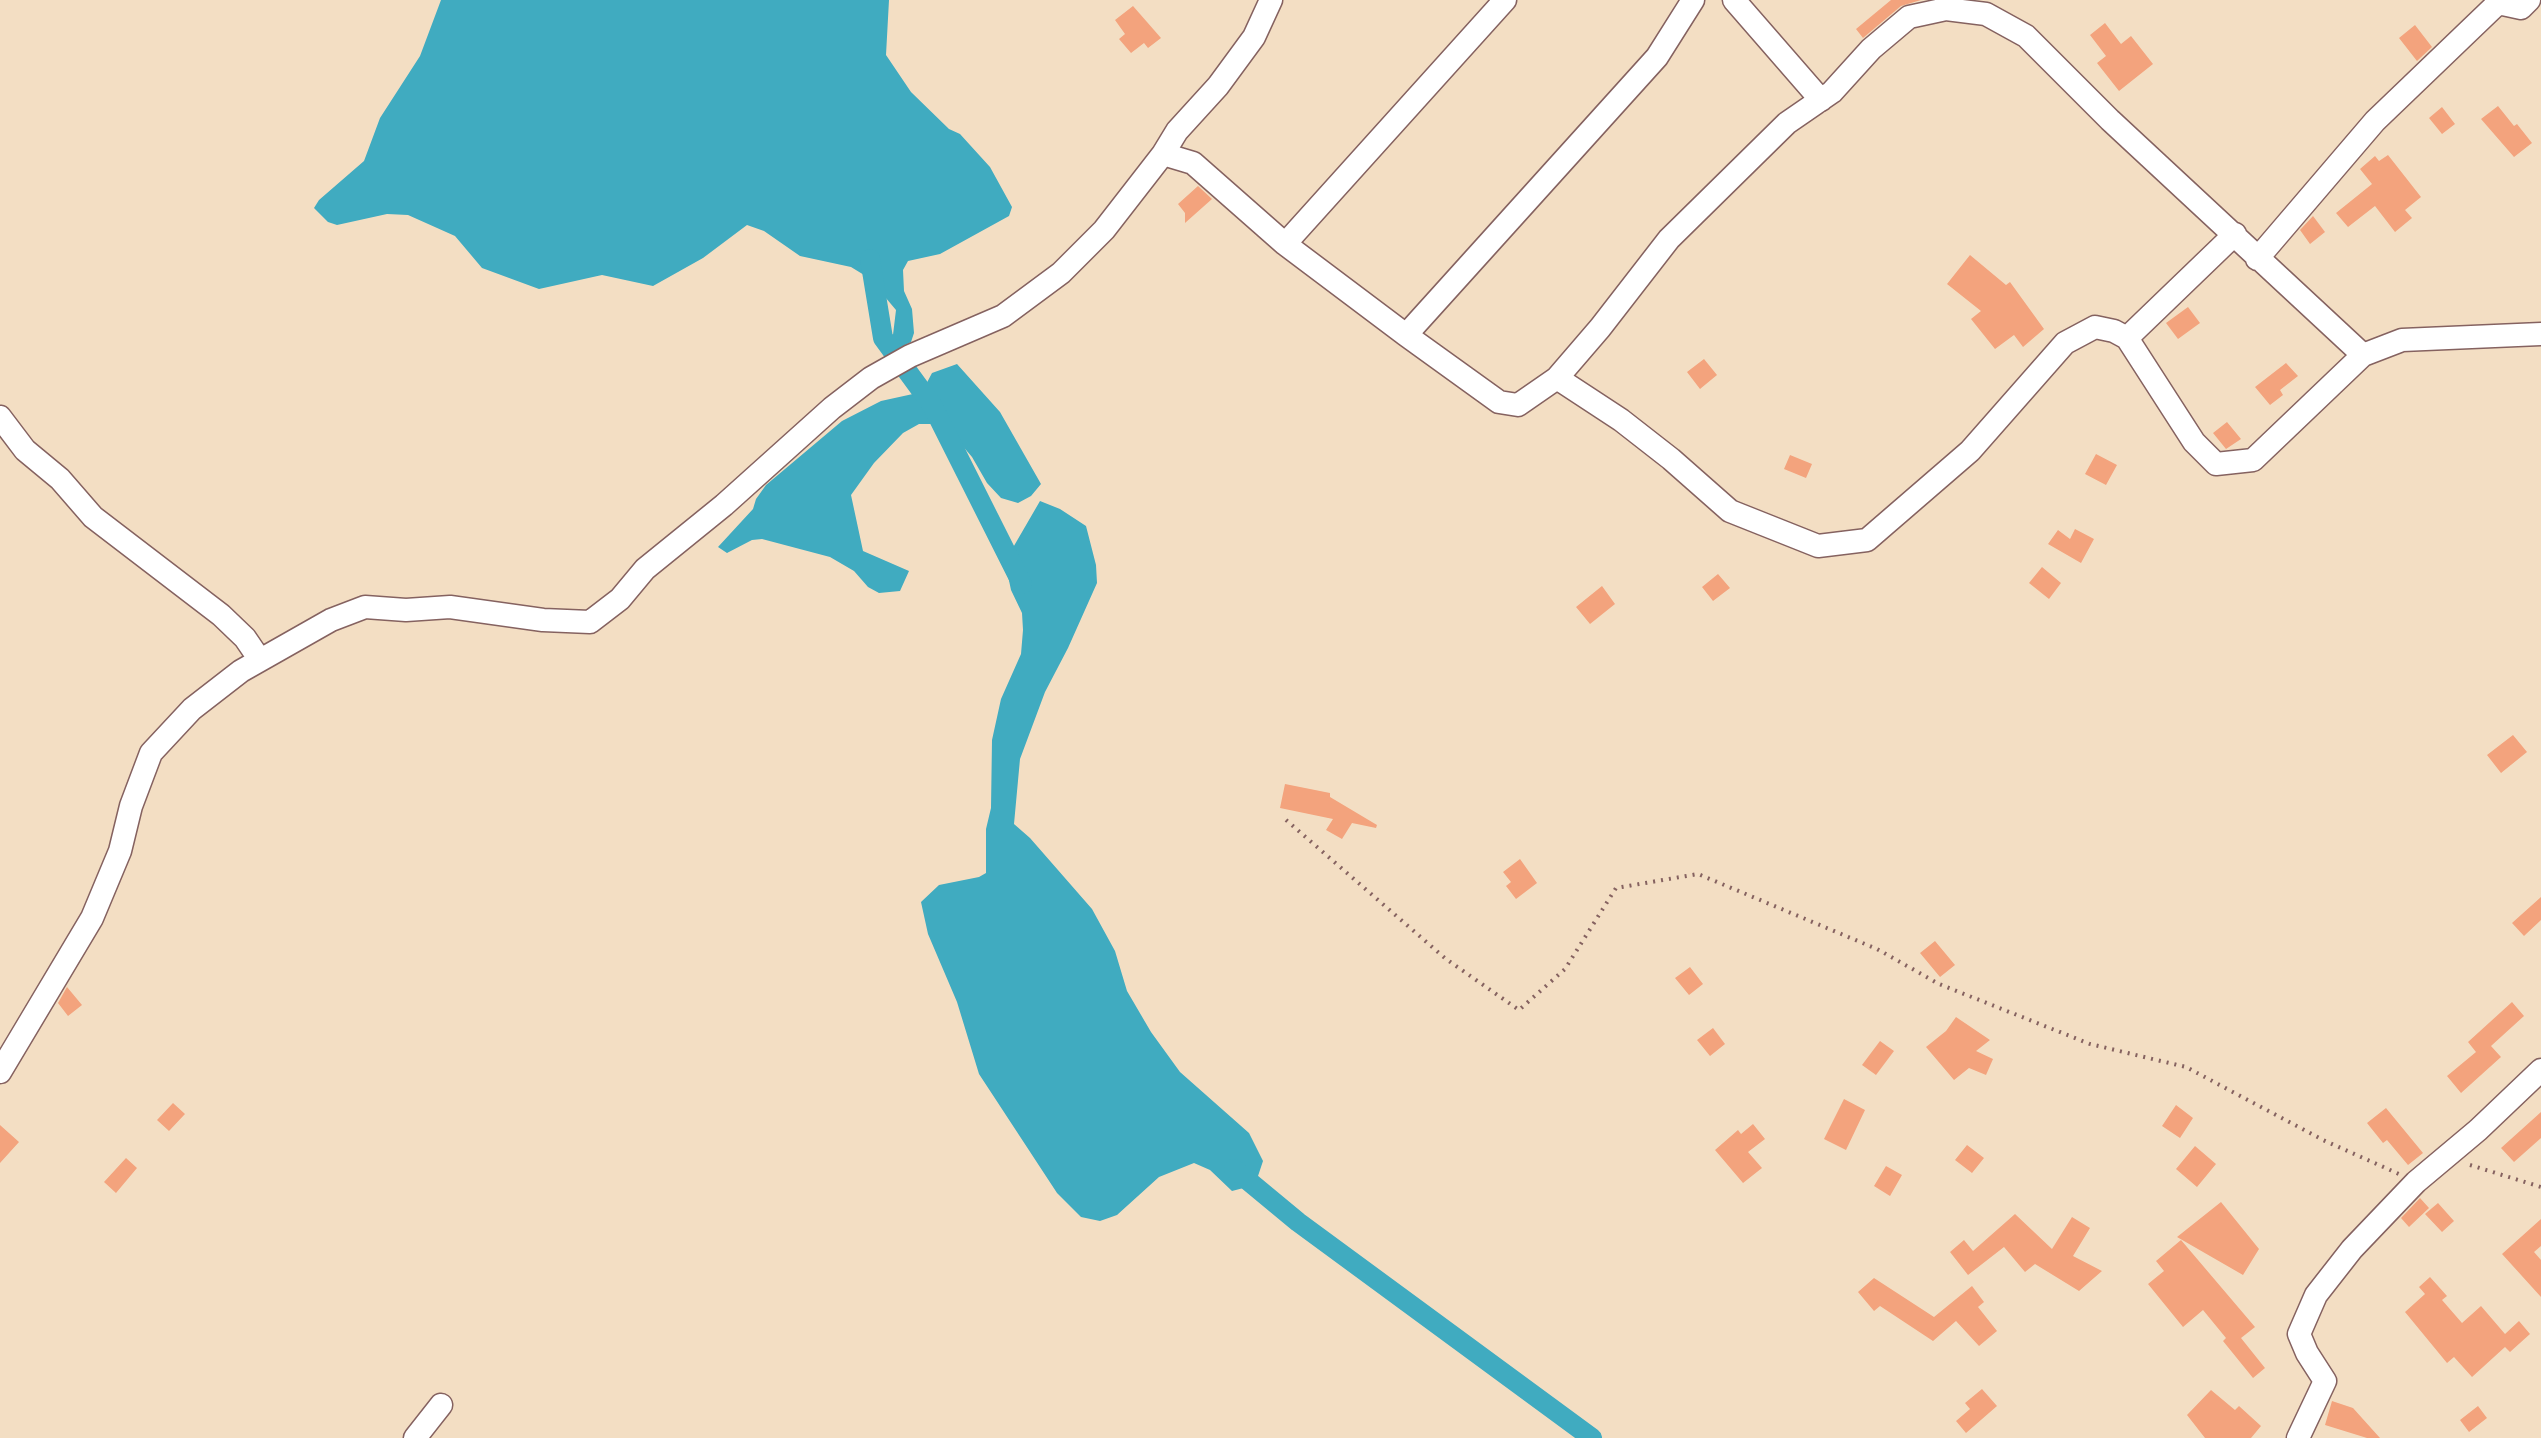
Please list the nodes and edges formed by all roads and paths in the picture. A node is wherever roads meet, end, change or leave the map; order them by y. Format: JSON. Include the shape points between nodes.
{"nodes":[{"id":1,"x":1271,"y":0,"type":"edge"},
{"id":2,"x":1505,"y":0,"type":"edge"},
{"id":3,"x":1693,"y":0,"type":"edge"},
{"id":4,"x":1734,"y":0,"type":"edge"},
{"id":5,"x":2529,"y":0,"type":"edge"},
{"id":6,"x":1821,"y":100,"type":"junction"},
{"id":7,"x":1163,"y":154,"type":"junction"},
{"id":8,"x":2235,"y":234,"type":"junction"},
{"id":9,"x":1285,"y":244,"type":"junction"},
{"id":10,"x":2257,"y":259,"type":"junction"},
{"id":11,"x":2541,"y":334,"type":"edge"},
{"id":12,"x":1406,"y":335,"type":"junction"},
{"id":13,"x":2127,"y":338,"type":"junction"},
{"id":14,"x":2363,"y":355,"type":"junction"},
{"id":15,"x":1557,"y":378,"type":"junction"},
{"id":16,"x":0,"y":417,"type":"edge"},
{"id":17,"x":260,"y":660,"type":"junction"},
{"id":18,"x":1286,"y":820,"type":"dead end"},
{"id":19,"x":2541,"y":1070,"type":"edge"},
{"id":20,"x":0,"y":1072,"type":"edge"},
{"id":21,"x":2444,"y":1158,"type":"junction"},
{"id":22,"x":2416,"y":1182,"type":"junction"},
{"id":23,"x":2541,"y":1187,"type":"edge"},
{"id":24,"x":441,"y":1405,"type":"dead end"},
{"id":25,"x":415,"y":1438,"type":"edge"},
{"id":26,"x":2298,"y":1438,"type":"edge"}],
"edges":[{"from":1,"to":7,"type":"street","via":[[1254,37]]},
{"from":2,"to":9,"type":"street"},
{"from":3,"to":12,"type":"street","via":[[1657,57]]},
{"from":4,"to":6,"type":"street"},
{"from":5,"to":10,"type":"street","via":[[2521,8],[2498,3],[2375,121]]},
{"from":6,"to":8,"type":"street","via":[[1909,17],[1946,9],[1986,14],[2026,36]]},
{"from":6,"to":15,"type":"street","via":[[1787,123],[1669,239]]},
{"from":7,"to":9,"type":"street","via":[[1193,163]]},
{"from":7,"to":17,"type":"street","via":[[1104,230],[1061,273],[1003,316],[871,378],[590,622],[450,607],[365,607]]},
{"from":8,"to":10,"type":"street"},
{"from":8,"to":13,"type":"street"},
{"from":9,"to":12,"type":"street"},
{"from":10,"to":14,"type":"street"},
{"from":11,"to":14,"type":"street","via":[[2402,340]]},
{"from":12,"to":15,"type":"street","via":[[1499,402],[1518,405]]},
{"from":13,"to":14,"type":"street","via":[[2194,442],[2216,464],[2253,460]]},
{"from":13,"to":15,"type":"street","via":[[2095,327],[2065,343],[1970,451],[1867,540],[1818,546],[1730,511],[1621,420]]},
{"from":16,"to":17,"type":"street","via":[[25,450],[93,517],[221,615]]},
{"from":17,"to":20,"type":"street","via":[[192,709],[151,753],[92,918]]},
{"from":18,"to":22,"type":"path","via":[[1446,959],[1519,1010],[1565,969],[1616,888],[1698,874],[1877,949],[1980,1001],[2090,1044],[2186,1067],[2323,1140]]},
{"from":19,"to":21,"type":"street"},
{"from":21,"to":22,"type":"street"},
{"from":21,"to":23,"type":"path"},
{"from":22,"to":26,"type":"street","via":[[2316,1295],[2299,1334],[2325,1381]]},
{"from":24,"to":25,"type":"street"}]}
